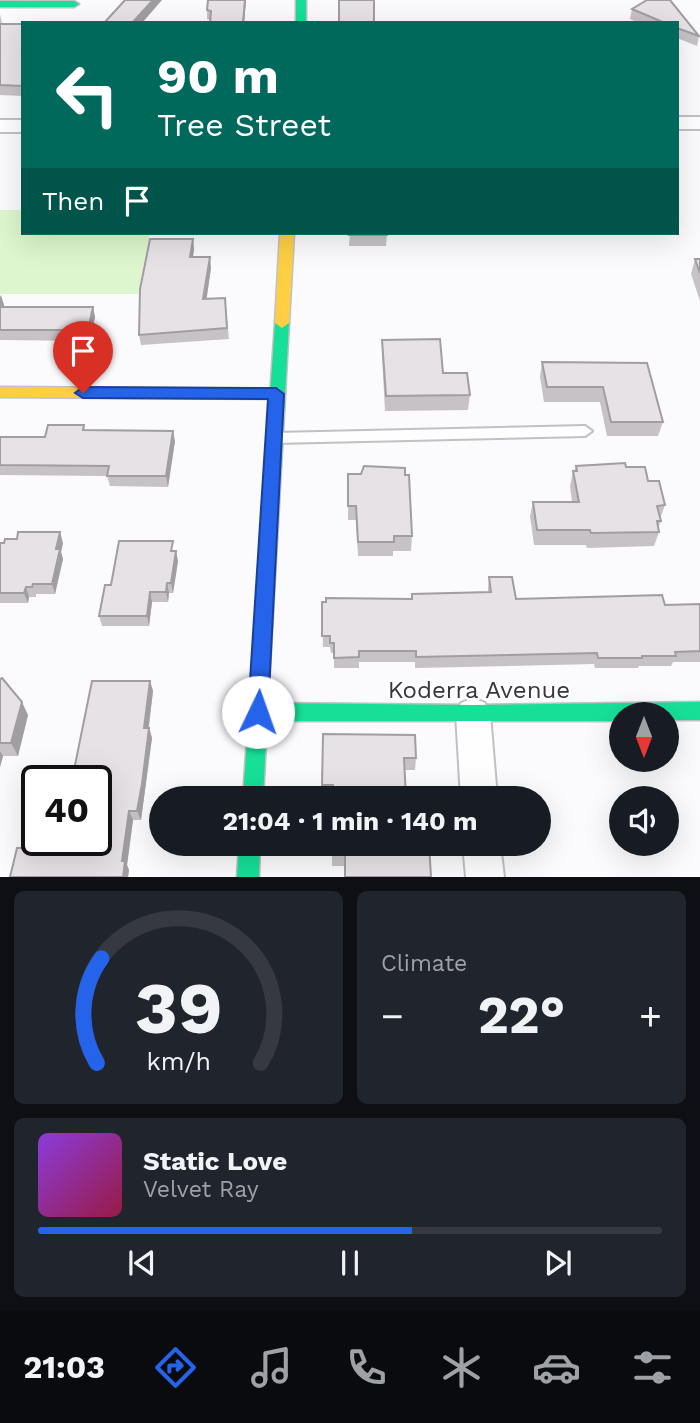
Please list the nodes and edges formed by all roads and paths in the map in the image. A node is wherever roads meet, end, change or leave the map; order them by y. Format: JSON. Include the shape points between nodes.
{"nodes":[{"id":1,"x":301,"y":0,"type":"edge"},
{"id":2,"x":0,"y":4,"type":"edge"},
{"id":3,"x":74,"y":4,"type":"dead end"},
{"id":4,"x":301,"y":21,"type":"edge"},
{"id":5,"x":679,"y":123,"type":"edge"},
{"id":6,"x":700,"y":123,"type":"edge"},
{"id":7,"x":0,"y":125,"type":"edge"},
{"id":8,"x":21,"y":126,"type":"edge"},
{"id":9,"x":287,"y":235,"type":"edge"},
{"id":10,"x":0,"y":392,"type":"edge"},
{"id":11,"x":276,"y":394,"type":"junction"},
{"id":12,"x":585,"y":430,"type":"dead end"},
{"id":13,"x":274,"y":438,"type":"junction"},
{"id":14,"x":258,"y":712,"type":"junction"},
{"id":15,"x":700,"y":712,"type":"edge"},
{"id":16,"x":473,"y":714,"type":"junction"},
{"id":17,"x":254,"y":786,"type":"edge"},
{"id":18,"x":478,"y":786,"type":"edge"},
{"id":19,"x":249,"y":856,"type":"edge"},
{"id":20,"x":483,"y":856,"type":"edge"},
{"id":21,"x":248,"y":877,"type":"edge"},
{"id":22,"x":485,"y":877,"type":"edge"}],
"edges":[{"from":1,"to":4,"type":"street"},
{"from":2,"to":3,"type":"street"},
{"from":5,"to":6,"type":"street"},
{"from":7,"to":8,"type":"street"},
{"from":9,"to":11,"type":"street"},
{"from":10,"to":11,"type":"street"},
{"from":11,"to":13,"type":"street"},
{"from":12,"to":13,"type":"lane"},
{"from":13,"to":14,"type":"street"},
{"from":14,"to":16,"type":"street","name":"Koderra Avenue"},
{"from":14,"to":17,"type":"street"},
{"from":15,"to":16,"type":"street","name":"Koderra Avenue"},
{"from":16,"to":18,"type":"street"},
{"from":19,"to":21,"type":"street"},
{"from":20,"to":22,"type":"street"}]}
